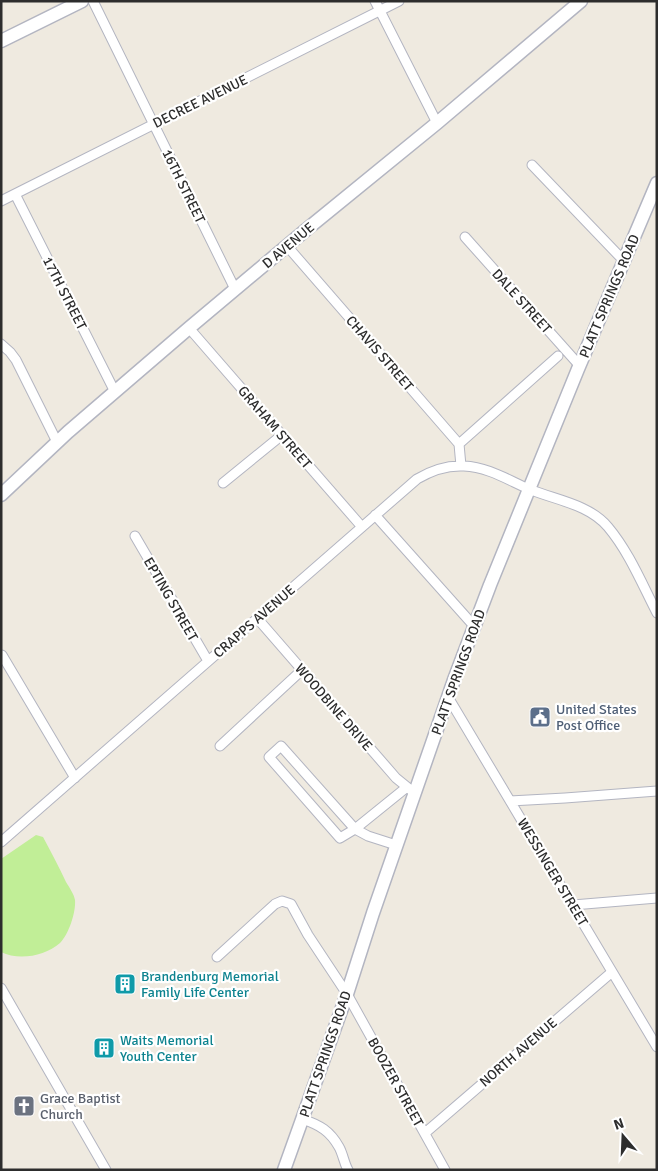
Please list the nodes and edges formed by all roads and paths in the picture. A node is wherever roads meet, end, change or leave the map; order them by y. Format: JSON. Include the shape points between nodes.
{"nodes":[{"id":1,"x":82,"y":1,"type":"edge"},
{"id":2,"x":93,"y":1,"type":"edge"},
{"id":3,"x":375,"y":1,"type":"edge"},
{"id":4,"x":400,"y":1,"type":"edge"},
{"id":5,"x":581,"y":1,"type":"edge"},
{"id":6,"x":380,"y":11,"type":"junction"},
{"id":7,"x":1,"y":41,"type":"edge"},
{"id":8,"x":437,"y":123,"type":"junction"},
{"id":9,"x":154,"y":124,"type":"junction"},
{"id":10,"x":532,"y":165,"type":"dead end"},
{"id":11,"x":657,"y":183,"type":"edge"},
{"id":12,"x":15,"y":194,"type":"junction"},
{"id":13,"x":1,"y":201,"type":"edge"},
{"id":14,"x":465,"y":237,"type":"dead end"},
{"id":15,"x":287,"y":246,"type":"junction"},
{"id":16,"x":624,"y":262,"type":"junction"},
{"id":17,"x":235,"y":289,"type":"junction"},
{"id":18,"x":189,"y":328,"type":"junction"},
{"id":19,"x":1,"y":344,"type":"edge"},
{"id":20,"x":558,"y":356,"type":"dead end"},
{"id":21,"x":580,"y":366,"type":"junction"},
{"id":22,"x":115,"y":392,"type":"junction"},
{"id":23,"x":282,"y":434,"type":"junction"},
{"id":24,"x":58,"y":442,"type":"junction"},
{"id":25,"x":458,"y":444,"type":"junction"},
{"id":26,"x":461,"y":466,"type":"junction"},
{"id":27,"x":223,"y":483,"type":"dead end"},
{"id":28,"x":529,"y":489,"type":"junction"},
{"id":29,"x":1,"y":495,"type":"edge"},
{"id":30,"x":375,"y":515,"type":"junction"},
{"id":31,"x":362,"y":527,"type":"junction"},
{"id":32,"x":135,"y":536,"type":"dead end"},
{"id":33,"x":657,"y":613,"type":"edge"},
{"id":34,"x":257,"y":618,"type":"junction"},
{"id":35,"x":474,"y":626,"type":"junction"},
{"id":36,"x":2,"y":655,"type":"edge"},
{"id":37,"x":208,"y":661,"type":"junction"},
{"id":38,"x":302,"y":670,"type":"junction"},
{"id":39,"x":448,"y":697,"type":"junction"},
{"id":40,"x":220,"y":746,"type":"dead end"},
{"id":41,"x":75,"y":778,"type":"junction"},
{"id":42,"x":411,"y":790,"type":"junction"},
{"id":43,"x":657,"y":791,"type":"edge"},
{"id":44,"x":510,"y":801,"type":"junction"},
{"id":45,"x":355,"y":829,"type":"junction"},
{"id":46,"x":1,"y":842,"type":"edge"},
{"id":47,"x":396,"y":845,"type":"junction"},
{"id":48,"x":657,"y":898,"type":"edge"},
{"id":49,"x":573,"y":905,"type":"junction"},
{"id":50,"x":217,"y":957,"type":"dead end"},
{"id":51,"x":612,"y":972,"type":"junction"},
{"id":52,"x":1,"y":988,"type":"edge"},
{"id":53,"x":347,"y":994,"type":"junction"},
{"id":54,"x":657,"y":1047,"type":"edge"},
{"id":55,"x":302,"y":1119,"type":"junction"},
{"id":56,"x":425,"y":1133,"type":"junction"},
{"id":57,"x":106,"y":1170,"type":"edge"},
{"id":58,"x":284,"y":1170,"type":"edge"},
{"id":59,"x":348,"y":1170,"type":"edge"},
{"id":60,"x":445,"y":1170,"type":"edge"}],
"edges":[{"from":1,"to":7,"type":"main road"},
{"from":2,"to":9,"type":"street","name":"16TH STREET"},
{"from":3,"to":6,"type":"street"},
{"from":4,"to":6,"type":"street","name":"DECREE AVENUE"},
{"from":5,"to":8,"type":"main road","name":"D AVENUE"},
{"from":6,"to":8,"type":"street"},
{"from":6,"to":9,"type":"street","name":"DECREE AVENUE"},
{"from":8,"to":15,"type":"main road","name":"D AVENUE"},
{"from":9,"to":12,"type":"street","name":"DECREE AVENUE"},
{"from":9,"to":17,"type":"street","name":"16TH STREET"},
{"from":10,"to":16,"type":"street"},
{"from":11,"to":16,"type":"main road","name":"PLATT SPRINGS ROAD"},
{"from":12,"to":13,"type":"street","name":"DECREE AVENUE"},
{"from":12,"to":22,"type":"street","name":"17TH STREET"},
{"from":14,"to":21,"type":"street","name":"DALE STREET"},
{"from":15,"to":17,"type":"main road","name":"D AVENUE"},
{"from":15,"to":25,"type":"street","name":"CHAVIS STREET"},
{"from":16,"to":21,"type":"main road","name":"PLATT SPRINGS ROAD"},
{"from":17,"to":18,"type":"main road","name":"D AVENUE"},
{"from":18,"to":22,"type":"main road","name":"D AVENUE"},
{"from":18,"to":23,"type":"street","name":"GRAHAM STREET"},
{"from":19,"to":24,"type":"street","via":[[16,360]]},
{"from":20,"to":25,"type":"street"},
{"from":21,"to":28,"type":"main road","name":"PLATT SPRINGS ROAD"},
{"from":22,"to":24,"type":"main road","name":"D AVENUE"},
{"from":23,"to":27,"type":"street"},
{"from":23,"to":31,"type":"street","name":"GRAHAM STREET"},
{"from":24,"to":29,"type":"main road","name":"D AVENUE"},
{"from":25,"to":26,"type":"street"},
{"from":26,"to":28,"type":"street","name":"CRAPPS AVENUE","via":[[496,473]]},
{"from":26,"to":30,"type":"street","name":"CRAPPS AVENUE","via":[[428,472]]},
{"from":28,"to":33,"type":"street","name":"CRAPPS AVENUE","via":[[597,516],[627,554]]},
{"from":28,"to":35,"type":"main road","name":"PLATT SPRINGS ROAD"},
{"from":30,"to":31,"type":"street","name":"CRAPPS AVENUE"},
{"from":30,"to":35,"type":"street"},
{"from":31,"to":34,"type":"street","name":"CRAPPS AVENUE"},
{"from":32,"to":37,"type":"street","name":"EPTING STREET"},
{"from":34,"to":37,"type":"street","name":"CRAPPS AVENUE"},
{"from":34,"to":38,"type":"street","name":"WOODBINE DRIVE"},
{"from":35,"to":39,"type":"main road","name":"PLATT SPRINGS ROAD"},
{"from":36,"to":41,"type":"street"},
{"from":37,"to":41,"type":"street","name":"CRAPPS AVENUE"},
{"from":38,"to":40,"type":"street"},
{"from":38,"to":42,"type":"street","name":"WOODBINE DRIVE","via":[[396,778]]},
{"from":39,"to":42,"type":"main road","name":"PLATT SPRINGS ROAD"},
{"from":39,"to":44,"type":"street","name":"WESSINGER STREET"},
{"from":41,"to":46,"type":"street","name":"CRAPPS AVENUE"},
{"from":42,"to":45,"type":"street"},
{"from":42,"to":47,"type":"main road","name":"PLATT SPRINGS ROAD"},
{"from":43,"to":44,"type":"street"},
{"from":44,"to":49,"type":"street","name":"WESSINGER STREET"},
{"from":45,"to":45,"type":"street","via":[[340,838],[269,757],[281,746]]},
{"from":45,"to":47,"type":"street"},
{"from":47,"to":53,"type":"main road","name":"PLATT SPRINGS ROAD"},
{"from":48,"to":49,"type":"street"},
{"from":49,"to":51,"type":"street","name":"WESSINGER STREET"},
{"from":50,"to":53,"type":"street","name":"BOOZER STREET","via":[[282,901],[291,904]]},
{"from":51,"to":54,"type":"street","name":"WESSINGER STREET"},
{"from":51,"to":56,"type":"street","name":"NORTH AVENUE"},
{"from":52,"to":57,"type":"street"},
{"from":53,"to":55,"type":"main road","name":"PLATT SPRINGS ROAD"},
{"from":53,"to":56,"type":"street","name":"BOOZER STREET"},
{"from":55,"to":58,"type":"main road","name":"PLATT SPRINGS ROAD"},
{"from":55,"to":59,"type":"street","via":[[327,1130],[340,1148]]},
{"from":56,"to":60,"type":"street","name":"BOOZER STREET"}]}
